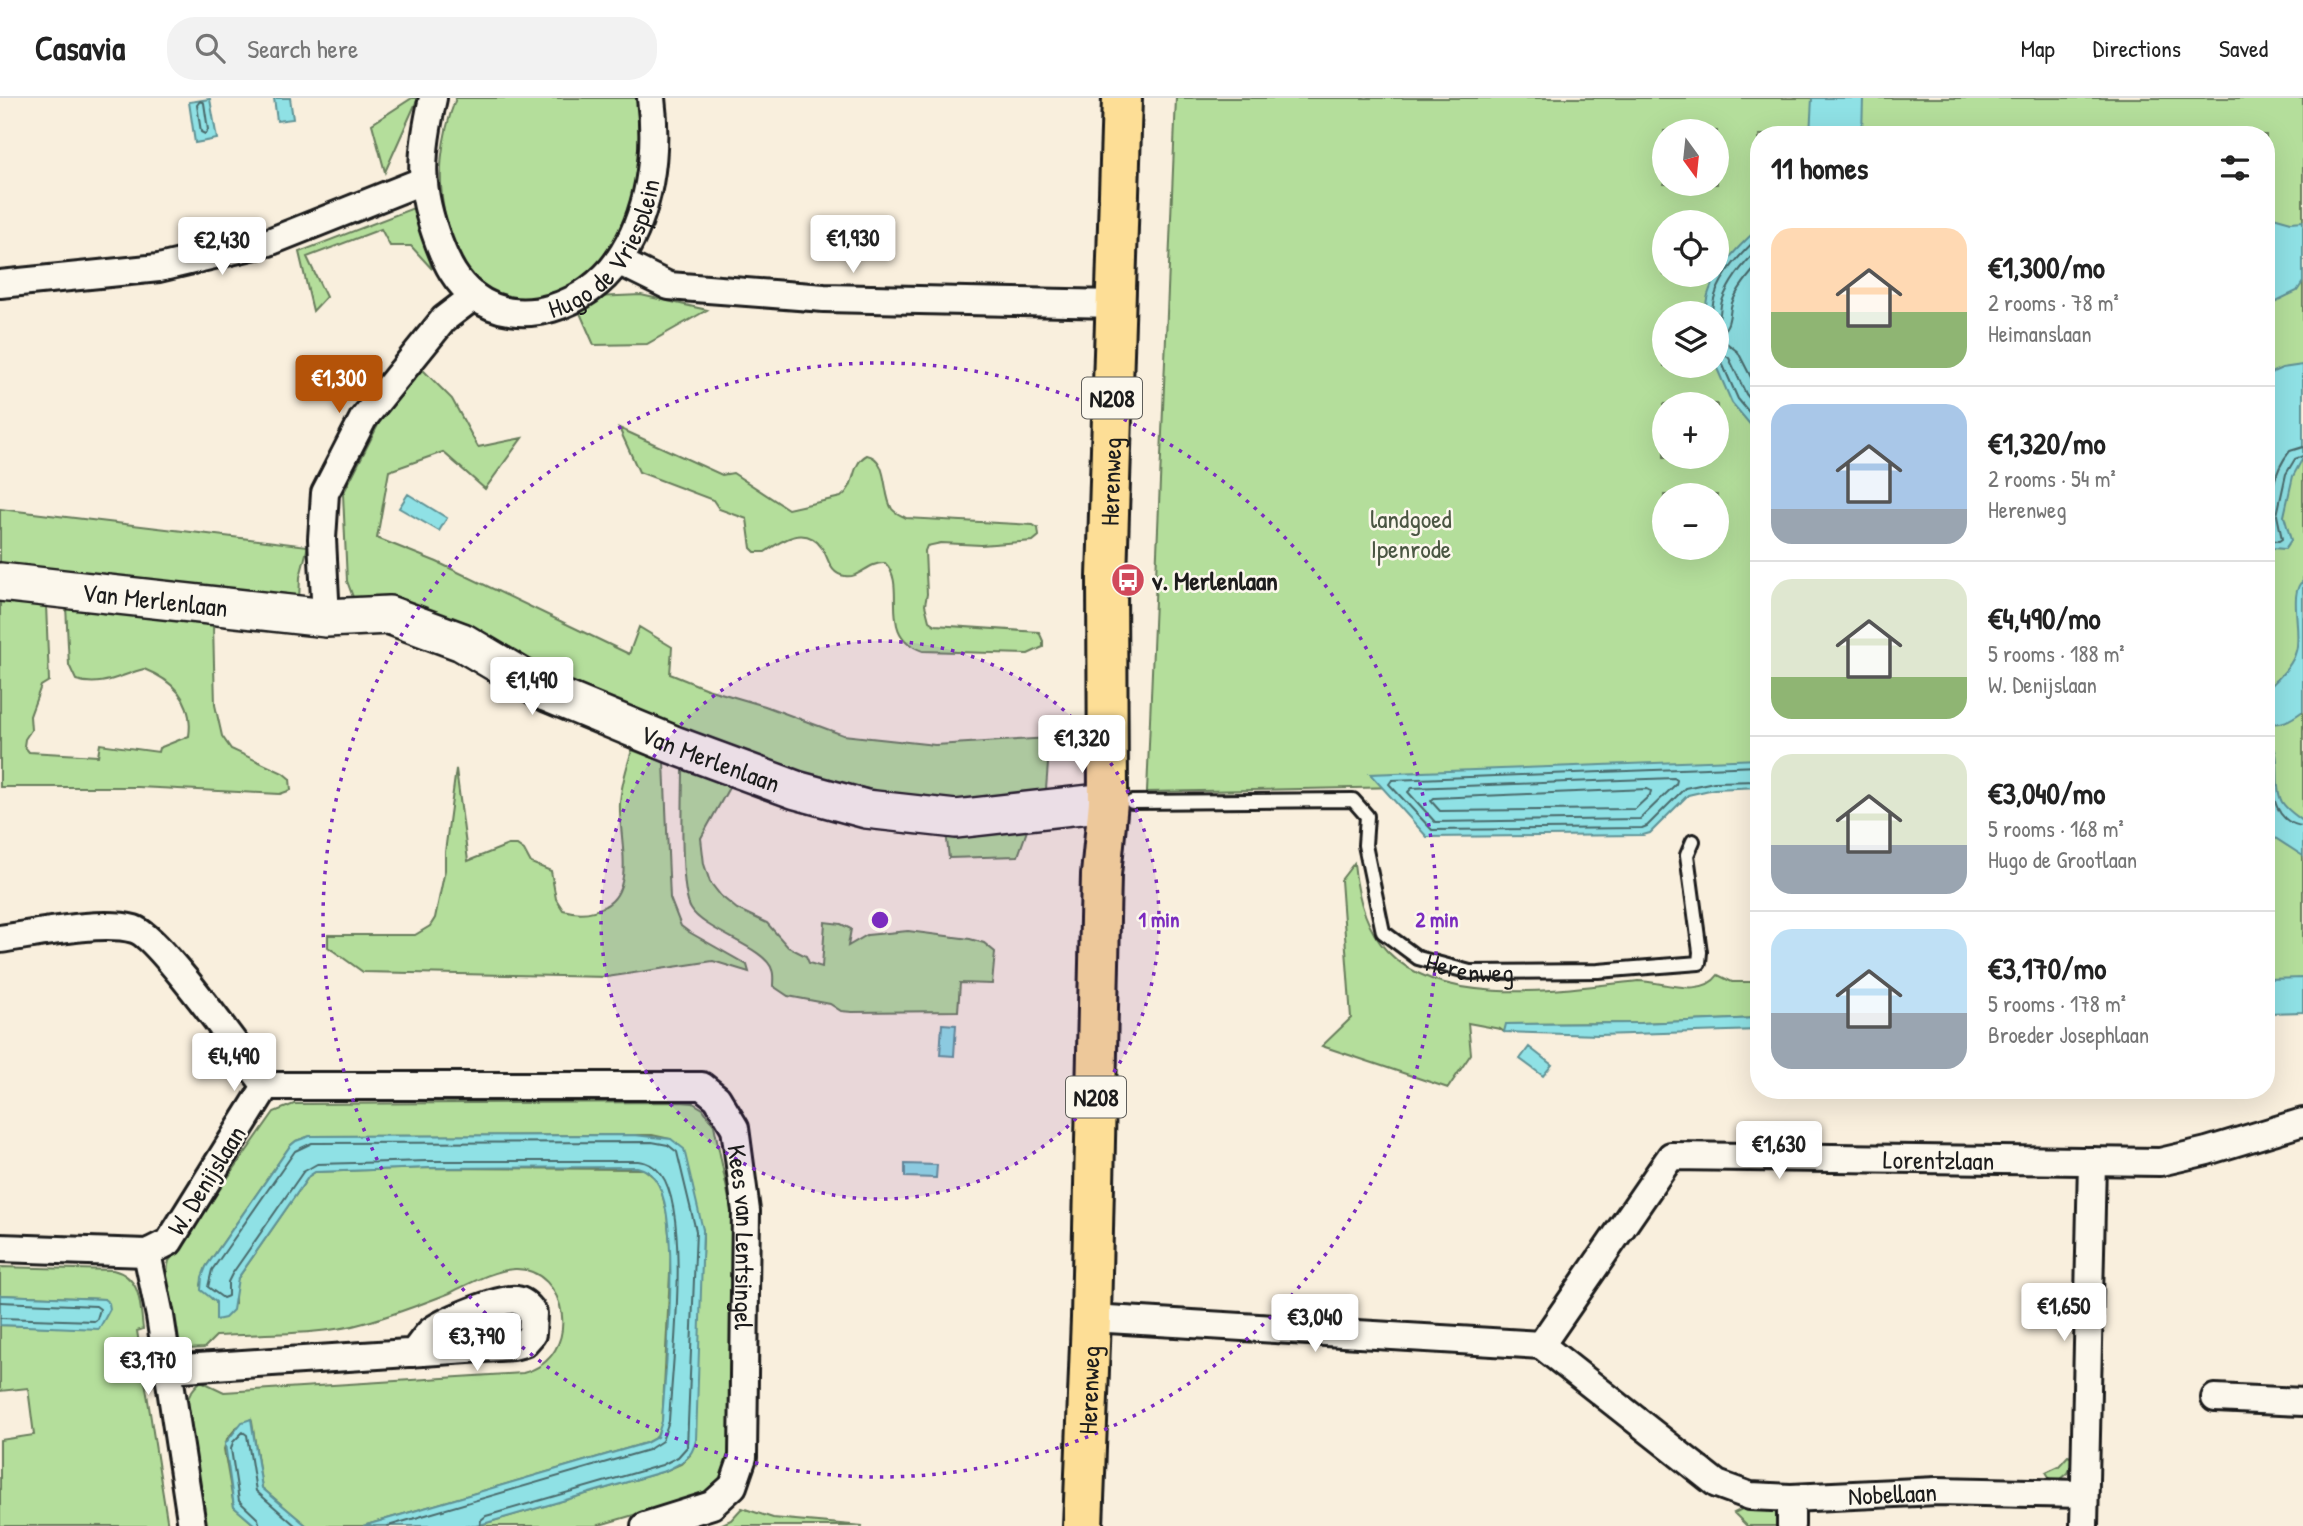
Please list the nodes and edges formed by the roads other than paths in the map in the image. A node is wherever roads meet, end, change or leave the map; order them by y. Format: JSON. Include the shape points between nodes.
{"nodes":[{"id":1,"x":433,"y":98,"type":"edge"},
{"id":2,"x":651,"y":98,"type":"edge"},
{"id":3,"x":1122,"y":98,"type":"edge"},
{"id":4,"x":422,"y":181,"type":"junction"},
{"id":5,"x":618,"y":261,"type":"junction"},
{"id":6,"x":0,"y":284,"type":"edge"},
{"id":7,"x":474,"y":296,"type":"junction"},
{"id":8,"x":1116,"y":304,"type":"junction"},
{"id":9,"x":0,"y":582,"type":"edge"},
{"id":10,"x":326,"y":618,"type":"junction"},
{"id":11,"x":1111,"y":802,"type":"junction"},
{"id":12,"x":1693,"y":841,"type":"dead end"},
{"id":13,"x":0,"y":939,"type":"edge"},
{"id":14,"x":266,"y":1086,"type":"junction"},
{"id":15,"x":2303,"y":1122,"type":"edge"},
{"id":16,"x":2092,"y":1161,"type":"junction"},
{"id":17,"x":0,"y":1248,"type":"edge"},
{"id":18,"x":148,"y":1253,"type":"junction"},
{"id":19,"x":1091,"y":1318,"type":"junction"},
{"id":20,"x":1541,"y":1345,"type":"junction"},
{"id":21,"x":413,"y":1353,"type":"dead end"},
{"id":22,"x":168,"y":1369,"type":"junction"},
{"id":23,"x":2215,"y":1398,"type":"dead end"},
{"id":24,"x":2303,"y":1402,"type":"edge"},
{"id":25,"x":2084,"y":1494,"type":"junction"},
{"id":26,"x":1791,"y":1498,"type":"junction"},
{"id":27,"x":192,"y":1526,"type":"edge"},
{"id":28,"x":645,"y":1526,"type":"edge"},
{"id":29,"x":1083,"y":1526,"type":"edge"},
{"id":30,"x":1791,"y":1526,"type":"edge"},
{"id":31,"x":2084,"y":1526,"type":"edge"}],
"edges":[{"from":1,"to":4,"type":"street","name":"Hugo de Vriesplein","via":[[422,152]]},
{"from":2,"to":5,"type":"street","name":"Hugo de Vriesplein","via":[[647,192],[635,230]]},
{"from":3,"to":8,"type":"main road","name":"Herenweg","number":"N208"},
{"from":4,"to":6,"type":"street","via":[[257,245],[159,268]]},
{"from":4,"to":7,"type":"street","name":"Hugo de Vriesplein","via":[[446,262]]},
{"from":5,"to":7,"type":"street","name":"Hugo de Vriesplein","via":[[593,288],[539,311],[500,310]]},
{"from":5,"to":8,"type":"street","via":[[669,286],[824,298]]},
{"from":7,"to":10,"type":"street","via":[[444,319],[363,419],[325,493]]},
{"from":8,"to":11,"type":"main road","name":"Herenweg","number":"N208","via":[[1107,577]]},
{"from":9,"to":10,"type":"main road","name":"Van Merlenlaan"},
{"from":10,"to":11,"type":"main road","name":"Van Merlenlaan","via":[[389,615],[463,642],[548,693],[674,745],[796,790],[866,809],[956,819]]},
{"from":11,"to":12,"type":"lane","name":"Herenweg","via":[[1353,800],[1367,816],[1365,845],[1383,932],[1418,958],[1470,972],[1598,971],[1699,963],[1687,855]]},
{"from":11,"to":19,"type":"main road","name":"Herenweg","number":"N208","via":[[1101,875]]},
{"from":13,"to":14,"type":"street","via":[[108,926],[137,930],[166,956]]},
{"from":14,"to":18,"type":"street","name":"W. Denijslaan","via":[[169,1242]]},
{"from":14,"to":28,"type":"street","name":"Kees van Lentsingel","via":[[702,1086],[717,1098],[734,1128],[746,1211],[743,1457],[733,1486],[712,1505]]},
{"from":15,"to":16,"type":"street","name":"Lorentzlaan","via":[[2160,1162]]},
{"from":16,"to":20,"type":"street","name":"Lorentzlaan","via":[[1671,1156]]},
{"from":16,"to":25,"type":"street"},
{"from":17,"to":18,"type":"street","name":"W. Denijslaan"},
{"from":18,"to":22,"type":"street"},
{"from":19,"to":20,"type":"street"},
{"from":19,"to":29,"type":"main road","name":"Herenweg","number":"N208"},
{"from":20,"to":26,"type":"street","name":"Nobellaan","via":[[1717,1485],[1750,1496]]},
{"from":21,"to":22,"type":"street"},
{"from":22,"to":27,"type":"street"},
{"from":23,"to":24,"type":"street"},
{"from":25,"to":26,"type":"street","name":"Nobellaan","via":[[1937,1491]]},
{"from":25,"to":31,"type":"street"},
{"from":26,"to":30,"type":"street"}]}
